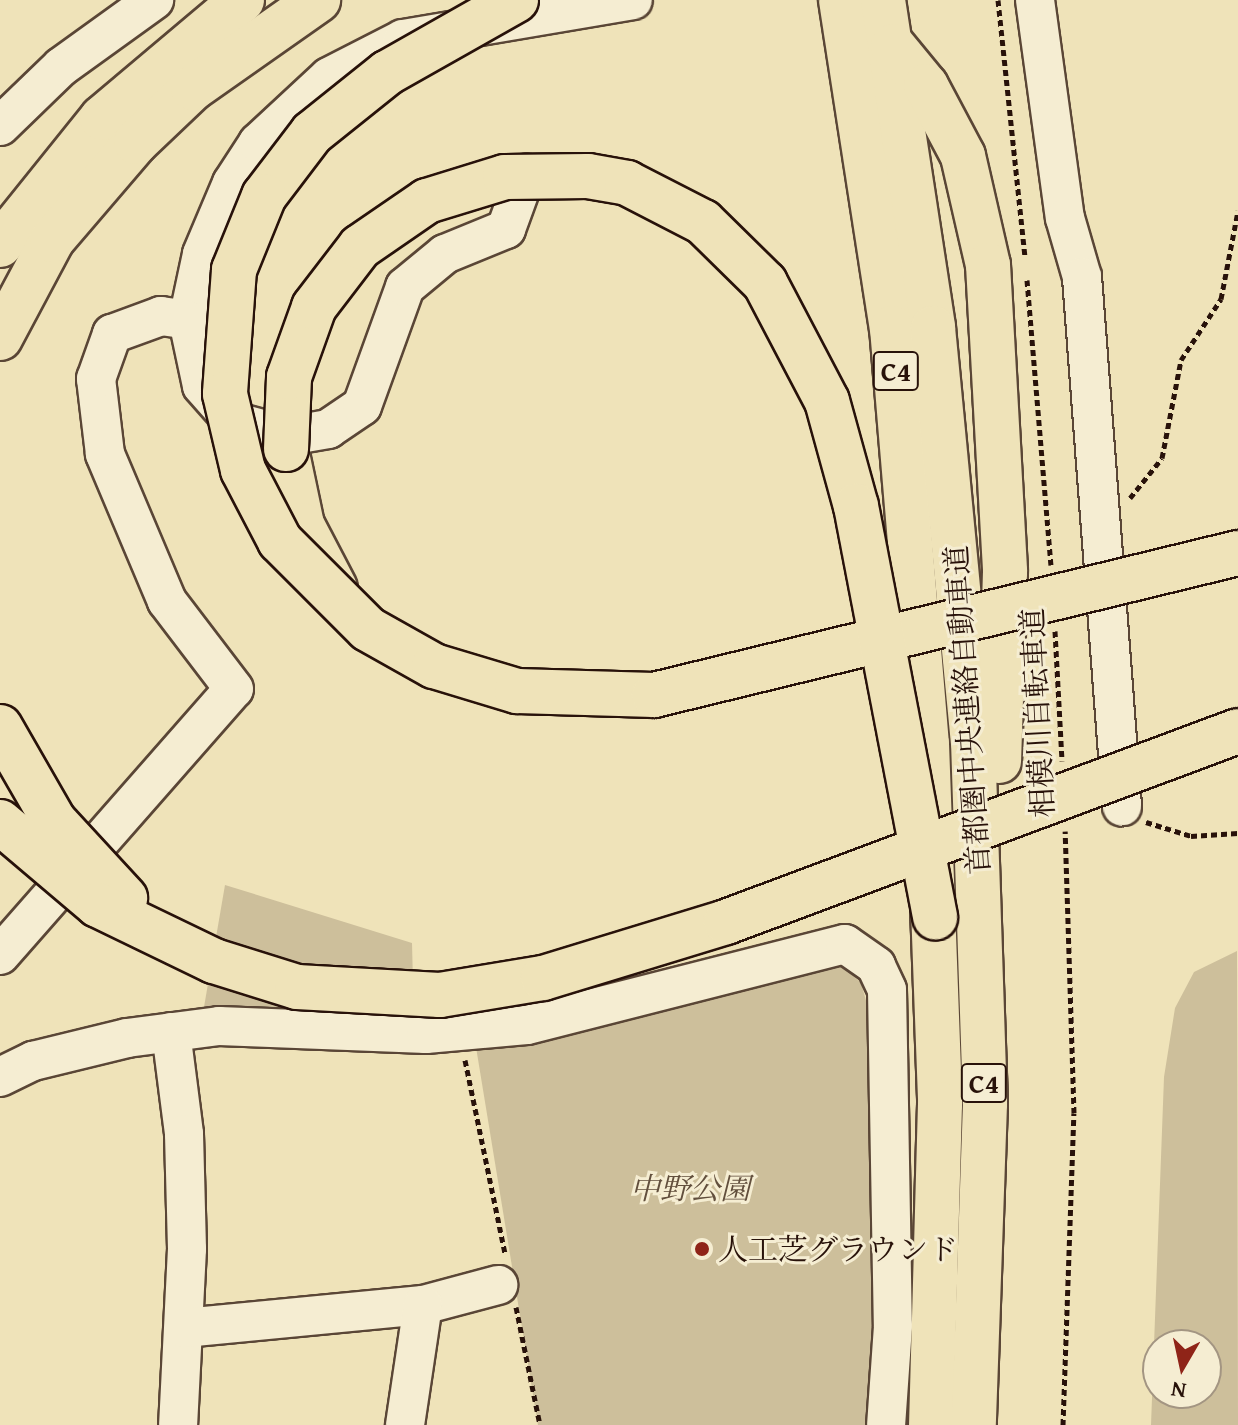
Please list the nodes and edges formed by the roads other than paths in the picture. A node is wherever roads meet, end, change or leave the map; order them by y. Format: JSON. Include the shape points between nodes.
{"nodes":[{"id":1,"x":154,"y":0,"type":"edge"},
{"id":2,"x":242,"y":0,"type":"edge"},
{"id":3,"x":318,"y":0,"type":"edge"},
{"id":4,"x":516,"y":0,"type":"edge"},
{"id":5,"x":633,"y":0,"type":"edge"},
{"id":6,"x":843,"y":0,"type":"edge"},
{"id":7,"x":883,"y":0,"type":"edge"},
{"id":8,"x":1035,"y":0,"type":"edge"},
{"id":9,"x":0,"y":126,"type":"edge"},
{"id":10,"x":526,"y":174,"type":"junction"},
{"id":11,"x":0,"y":245,"type":"edge"},
{"id":12,"x":188,"y":320,"type":"junction"},
{"id":13,"x":0,"y":338,"type":"edge"},
{"id":14,"x":1238,"y":553,"type":"edge"},
{"id":15,"x":368,"y":629,"type":"junction"},
{"id":16,"x":0,"y":727,"type":"edge"},
{"id":17,"x":1238,"y":731,"type":"edge"},
{"id":18,"x":1122,"y":806,"type":"road end"},
{"id":19,"x":0,"y":822,"type":"edge"},
{"id":20,"x":935,"y":917,"type":"junction"},
{"id":21,"x":0,"y":955,"type":"edge"},
{"id":22,"x":254,"y":975,"type":"junction"},
{"id":23,"x":171,"y":1032,"type":"junction"},
{"id":24,"x":0,"y":1077,"type":"edge"},
{"id":25,"x":506,"y":1283,"type":"road end"},
{"id":26,"x":983,"y":1300,"type":"junction"},
{"id":27,"x":423,"y":1305,"type":"junction"},
{"id":28,"x":184,"y":1328,"type":"junction"},
{"id":29,"x":178,"y":1425,"type":"edge"},
{"id":30,"x":405,"y":1425,"type":"edge"},
{"id":31,"x":886,"y":1425,"type":"edge"},
{"id":32,"x":931,"y":1425,"type":"edge"},
{"id":33,"x":974,"y":1425,"type":"edge"}],
"edges":[{"from":1,"to":9,"type":"street","via":[[61,67]]},
{"from":2,"to":11,"type":"highway","via":[[102,118]]},
{"from":3,"to":13,"type":"highway","via":[[193,88],[126,152],[52,240]]},
{"from":4,"to":15,"type":"highway","bridge":true,"via":[[387,73],[312,133],[264,196],[234,270],[225,394],[243,470],[280,541]]},
{"from":5,"to":12,"type":"street","via":[[403,39],[329,77],[291,107],[232,183],[202,254]]},
{"from":6,"to":20,"type":"highway","name":"首都圏中央連絡自動車道","number":"C4","bridge":true,"via":[[892,328]]},
{"from":6,"to":26,"type":"highway","bridge":true,"via":[[926,86],[963,156],[994,308],[1005,572],[993,1211]]},
{"from":7,"to":26,"type":"highway","name":"首都圏中央連絡自動車道","number":"C4","bridge":true,"via":[[933,328],[968,680],[980,911]]},
{"from":8,"to":18,"type":"street","via":[[1062,204],[1082,277]]},
{"from":10,"to":12,"type":"street","via":[[506,229],[445,254],[405,287],[362,406],[328,429],[288,436],[233,421],[202,386]]},
{"from":10,"to":15,"type":"highway","bridge":true,"via":[[466,186],[390,222],[335,275],[299,341],[285,412],[292,489],[316,560]]},
{"from":10,"to":20,"type":"highway","bridge":true,"via":[[588,176],[667,200],[736,250],[789,320],[843,450]]},
{"from":12,"to":21,"type":"street","via":[[161,316],[112,334],[99,357],[94,406],[143,554],[167,601],[234,689]]},
{"from":14,"to":15,"type":"highway","bridge":true,"via":[[654,695],[517,691],[434,666]]},
{"from":16,"to":22,"type":"highway","bridge":true,"via":[[54,821],[100,876],[163,926]]},
{"from":17,"to":22,"type":"highway","bridge":true,"via":[[865,875],[543,978],[390,997]]},
{"from":19,"to":22,"type":"highway","bridge":true,"via":[[98,905]]},
{"from":20,"to":32,"type":"highway","name":"首都圏中央連絡自動車道","number":"C4","via":[[940,1104]]},
{"from":23,"to":24,"type":"street","via":[[33,1061]]},
{"from":23,"to":28,"type":"street","via":[[184,1134]]},
{"from":23,"to":31,"type":"street","via":[[252,1025],[459,1032],[579,1014],[831,943],[857,950],[887,990],[893,1326]]},
{"from":25,"to":27,"type":"street"},
{"from":26,"to":33,"type":"highway","name":"首都圏中央連絡自動車道","number":"C4"},
{"from":27,"to":28,"type":"street"},
{"from":27,"to":30,"type":"street"},
{"from":28,"to":29,"type":"street"}]}
